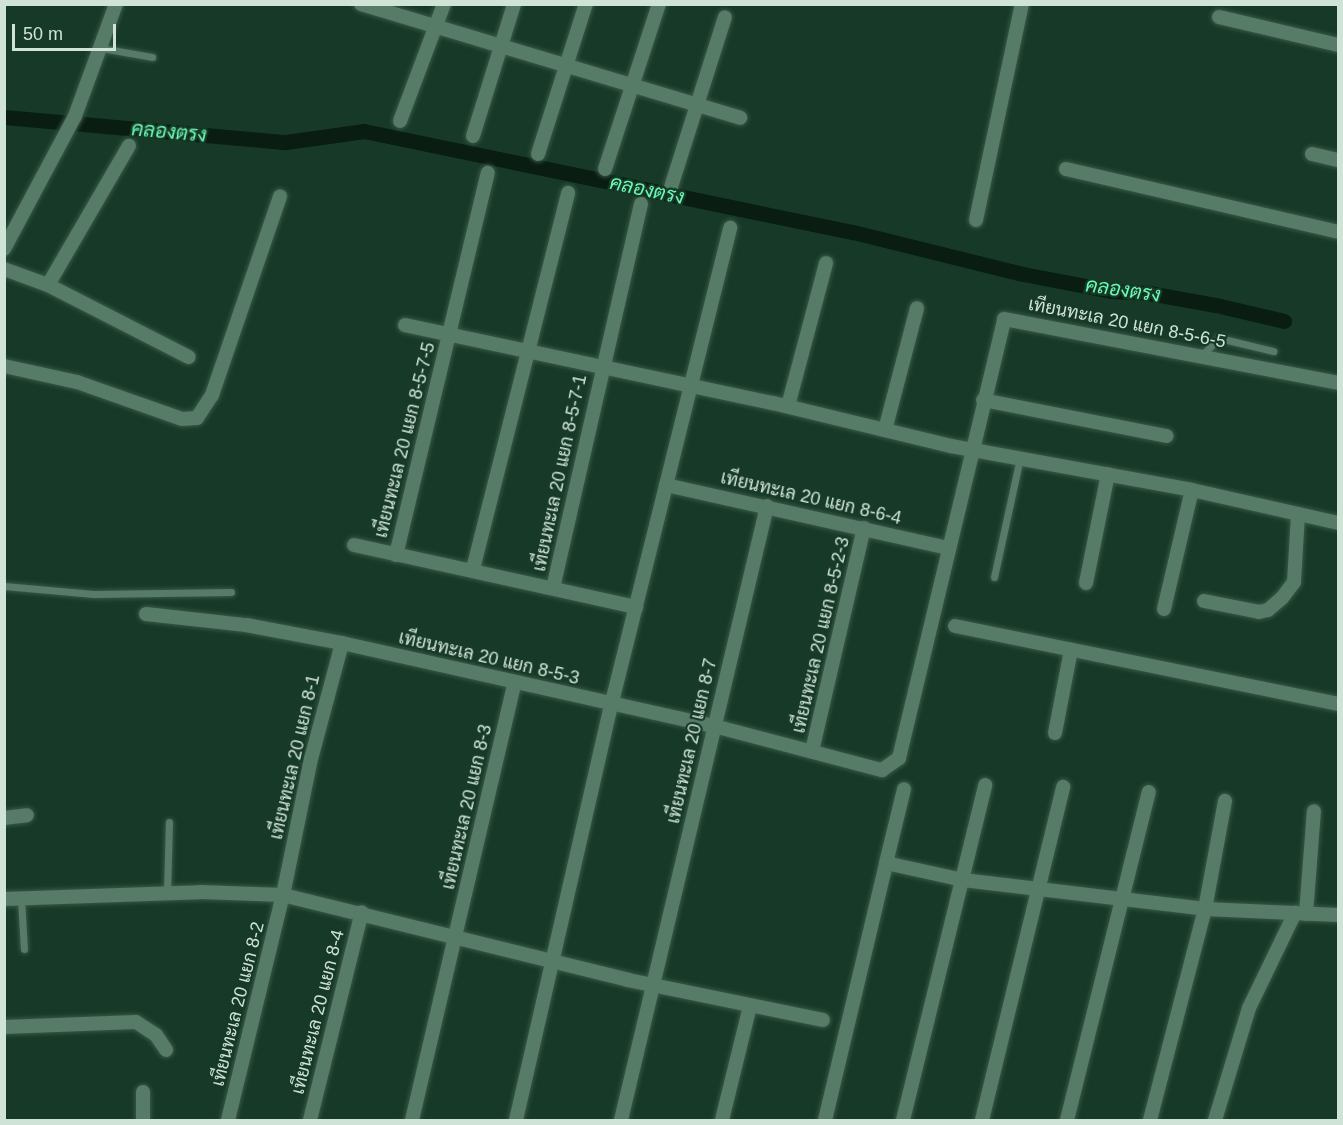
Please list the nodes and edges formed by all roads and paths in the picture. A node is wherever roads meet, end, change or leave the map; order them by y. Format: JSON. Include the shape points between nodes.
{"nodes":[{"id":1,"x":116,"y":4,"type":"edge"},
{"id":2,"x":444,"y":4,"type":"edge"},
{"id":3,"x":514,"y":4,"type":"edge"},
{"id":4,"x":586,"y":4,"type":"edge"},
{"id":5,"x":659,"y":4,"type":"edge"},
{"id":6,"x":1022,"y":4,"type":"edge"},
{"id":7,"x":367,"y":5,"type":"edge"},
{"id":8,"x":725,"y":17,"type":"dead end"},
{"id":9,"x":1219,"y":17,"type":"dead end"},
{"id":10,"x":436,"y":28,"type":"junction"},
{"id":11,"x":1338,"y":45,"type":"edge"},
{"id":12,"x":500,"y":46,"type":"junction"},
{"id":13,"x":101,"y":48,"type":"junction"},
{"id":14,"x":152,"y":57,"type":"dead end"},
{"id":15,"x":567,"y":68,"type":"junction"},
{"id":16,"x":631,"y":88,"type":"junction"},
{"id":17,"x":694,"y":107,"type":"junction"},
{"id":18,"x":740,"y":118,"type":"dead end"},
{"id":19,"x":400,"y":121,"type":"dead end"},
{"id":20,"x":473,"y":136,"type":"dead end"},
{"id":21,"x":129,"y":146,"type":"dead end"},
{"id":22,"x":538,"y":154,"type":"dead end"},
{"id":23,"x":1312,"y":154,"type":"dead end"},
{"id":24,"x":1338,"y":160,"type":"edge"},
{"id":25,"x":605,"y":169,"type":"dead end"},
{"id":26,"x":1066,"y":169,"type":"dead end"},
{"id":27,"x":488,"y":173,"type":"dead end"},
{"id":28,"x":671,"y":187,"type":"dead end"},
{"id":29,"x":568,"y":193,"type":"dead end"},
{"id":30,"x":280,"y":196,"type":"dead end"},
{"id":31,"x":641,"y":204,"type":"dead end"},
{"id":32,"x":976,"y":220,"type":"dead end"},
{"id":33,"x":730,"y":228,"type":"dead end"},
{"id":34,"x":1338,"y":232,"type":"edge"},
{"id":35,"x":4,"y":249,"type":"edge"},
{"id":36,"x":826,"y":263,"type":"dead end"},
{"id":37,"x":4,"y":269,"type":"edge"},
{"id":38,"x":48,"y":285,"type":"junction"},
{"id":39,"x":917,"y":308,"type":"dead end"},
{"id":40,"x":405,"y":325,"type":"dead end"},
{"id":41,"x":450,"y":334,"type":"junction"},
{"id":42,"x":528,"y":351,"type":"junction"},
{"id":43,"x":1273,"y":351,"type":"dead end"},
{"id":44,"x":1201,"y":356,"type":"junction"},
{"id":45,"x":189,"y":357,"type":"dead end"},
{"id":46,"x":4,"y":366,"type":"edge"},
{"id":47,"x":602,"y":366,"type":"junction"},
{"id":48,"x":1338,"y":383,"type":"edge"},
{"id":49,"x":690,"y":385,"type":"junction"},
{"id":50,"x":983,"y":400,"type":"junction"},
{"id":51,"x":788,"y":406,"type":"junction"},
{"id":52,"x":885,"y":430,"type":"junction"},
{"id":53,"x":1167,"y":436,"type":"dead end"},
{"id":54,"x":972,"y":450,"type":"junction"},
{"id":55,"x":1020,"y":458,"type":"junction"},
{"id":56,"x":1108,"y":474,"type":"junction"},
{"id":57,"x":666,"y":485,"type":"junction"},
{"id":58,"x":1192,"y":490,"type":"junction"},
{"id":59,"x":767,"y":506,"type":"junction"},
{"id":60,"x":1298,"y":514,"type":"junction"},
{"id":61,"x":1338,"y":523,"type":"edge"},
{"id":62,"x":864,"y":528,"type":"junction"},
{"id":63,"x":354,"y":545,"type":"dead end"},
{"id":64,"x":949,"y":548,"type":"junction"},
{"id":65,"x":396,"y":555,"type":"junction"},
{"id":66,"x":473,"y":568,"type":"junction"},
{"id":67,"x":994,"y":577,"type":"dead end"},
{"id":68,"x":1086,"y":583,"type":"dead end"},
{"id":69,"x":4,"y":586,"type":"edge"},
{"id":70,"x":553,"y":588,"type":"junction"},
{"id":71,"x":231,"y":592,"type":"dead end"},
{"id":72,"x":1204,"y":601,"type":"dead end"},
{"id":73,"x":636,"y":607,"type":"junction"},
{"id":74,"x":1164,"y":609,"type":"dead end"},
{"id":75,"x":146,"y":614,"type":"dead end"},
{"id":76,"x":955,"y":626,"type":"dead end"},
{"id":77,"x":342,"y":643,"type":"junction"},
{"id":78,"x":1071,"y":650,"type":"junction"},
{"id":79,"x":514,"y":684,"type":"junction"},
{"id":80,"x":1338,"y":704,"type":"edge"},
{"id":81,"x":611,"y":706,"type":"junction"},
{"id":82,"x":714,"y":726,"type":"junction"},
{"id":83,"x":1056,"y":733,"type":"dead end"},
{"id":84,"x":812,"y":751,"type":"junction"},
{"id":85,"x":986,"y":785,"type":"dead end"},
{"id":86,"x":1063,"y":787,"type":"dead end"},
{"id":87,"x":904,"y":789,"type":"dead end"},
{"id":88,"x":1149,"y":792,"type":"dead end"},
{"id":89,"x":1225,"y":801,"type":"dead end"},
{"id":90,"x":1314,"y":811,"type":"dead end"},
{"id":91,"x":27,"y":815,"type":"dead end"},
{"id":92,"x":4,"y":818,"type":"edge"},
{"id":93,"x":169,"y":822,"type":"dead end"},
{"id":94,"x":886,"y":863,"type":"junction"},
{"id":95,"x":963,"y":880,"type":"junction"},
{"id":96,"x":1040,"y":890,"type":"junction"},
{"id":97,"x":167,"y":893,"type":"junction"},
{"id":98,"x":283,"y":895,"type":"junction"},
{"id":99,"x":4,"y":899,"type":"edge"},
{"id":100,"x":21,"y":899,"type":"junction"},
{"id":101,"x":1119,"y":899,"type":"junction"},
{"id":102,"x":1206,"y":909,"type":"junction"},
{"id":103,"x":362,"y":912,"type":"junction"},
{"id":104,"x":1301,"y":913,"type":"junction"},
{"id":105,"x":1338,"y":915,"type":"edge"},
{"id":106,"x":454,"y":937,"type":"junction"},
{"id":107,"x":24,"y":949,"type":"dead end"},
{"id":108,"x":552,"y":960,"type":"junction"},
{"id":109,"x":656,"y":986,"type":"junction"},
{"id":110,"x":750,"y":1006,"type":"junction"},
{"id":111,"x":824,"y":1020,"type":"dead end"},
{"id":112,"x":4,"y":1027,"type":"edge"},
{"id":113,"x":166,"y":1050,"type":"dead end"},
{"id":114,"x":143,"y":1092,"type":"dead end"},
{"id":115,"x":143,"y":1120,"type":"edge"},
{"id":116,"x":228,"y":1120,"type":"edge"},
{"id":117,"x":310,"y":1120,"type":"edge"},
{"id":118,"x":412,"y":1120,"type":"edge"},
{"id":119,"x":516,"y":1120,"type":"edge"},
{"id":120,"x":621,"y":1120,"type":"edge"},
{"id":121,"x":722,"y":1120,"type":"edge"},
{"id":122,"x":825,"y":1120,"type":"edge"},
{"id":123,"x":903,"y":1120,"type":"edge"},
{"id":124,"x":982,"y":1120,"type":"edge"},
{"id":125,"x":1067,"y":1120,"type":"edge"},
{"id":126,"x":1150,"y":1120,"type":"edge"},
{"id":127,"x":1215,"y":1120,"type":"edge"}],
"edges":[{"from":1,"to":13,"type":"street"},
{"from":2,"to":10,"type":"street"},
{"from":3,"to":12,"type":"street"},
{"from":4,"to":15,"type":"street"},
{"from":5,"to":16,"type":"street"},
{"from":6,"to":32,"type":"street"},
{"from":7,"to":10,"type":"street"},
{"from":8,"to":17,"type":"street"},
{"from":9,"to":11,"type":"street"},
{"from":10,"to":12,"type":"street"},
{"from":10,"to":19,"type":"street"},
{"from":12,"to":15,"type":"street"},
{"from":12,"to":20,"type":"street"},
{"from":13,"to":14,"type":"lane"},
{"from":13,"to":35,"type":"street","via":[[75,116]]},
{"from":15,"to":16,"type":"street"},
{"from":15,"to":22,"type":"street"},
{"from":16,"to":17,"type":"street"},
{"from":16,"to":25,"type":"street"},
{"from":17,"to":18,"type":"street"},
{"from":17,"to":28,"type":"street"},
{"from":21,"to":38,"type":"street"},
{"from":23,"to":24,"type":"street"},
{"from":26,"to":34,"type":"street"},
{"from":27,"to":41,"type":"street","name":"เทียนทะเล 20 แยก 8-5-7-5"},
{"from":29,"to":42,"type":"street"},
{"from":30,"to":46,"type":"street","via":[[212,395],[197,418],[182,419],[77,382]]},
{"from":31,"to":47,"type":"street","name":"เทียนทะเล 20 แยก 8-5-7-1"},
{"from":33,"to":49,"type":"street"},
{"from":36,"to":51,"type":"street"},
{"from":37,"to":38,"type":"street"},
{"from":38,"to":45,"type":"street"},
{"from":39,"to":52,"type":"street"},
{"from":40,"to":41,"type":"street"},
{"from":41,"to":42,"type":"street"},
{"from":41,"to":65,"type":"street","name":"เทียนทะเล 20 แยก 8-5-7-5"},
{"from":42,"to":47,"type":"street"},
{"from":42,"to":66,"type":"street"},
{"from":43,"to":44,"type":"lane","via":[[1219,338]]},
{"from":44,"to":48,"type":"street","name":"เทียนทะเล 20 แยก 8-5-6-5"},
{"from":44,"to":50,"type":"street","name":"เทียนทะเล 20 แยก 8-5-6-5","via":[[1010,318],[1001,323]]},
{"from":47,"to":49,"type":"street"},
{"from":47,"to":70,"type":"street","name":"เทียนทะเล 20 แยก 8-5-7-1"},
{"from":49,"to":51,"type":"street"},
{"from":49,"to":57,"type":"street"},
{"from":50,"to":53,"type":"street"},
{"from":50,"to":54,"type":"street","name":"เทียนทะเล 20 แยก 8-5-6-5"},
{"from":51,"to":52,"type":"street"},
{"from":52,"to":54,"type":"street"},
{"from":54,"to":55,"type":"street"},
{"from":54,"to":64,"type":"street","name":"เทียนทะเล 20 แยก 8-5-6-5"},
{"from":55,"to":56,"type":"street"},
{"from":55,"to":67,"type":"lane"},
{"from":56,"to":58,"type":"street"},
{"from":56,"to":68,"type":"street"},
{"from":57,"to":59,"type":"street","name":"เทียนทะเล 20 แยก 8-6-4"},
{"from":57,"to":73,"type":"street"},
{"from":58,"to":60,"type":"street"},
{"from":58,"to":74,"type":"street"},
{"from":59,"to":62,"type":"street","name":"เทียนทะเล 20 แยก 8-6-4"},
{"from":59,"to":82,"type":"street","name":"เทียนทะเล 20 แยก 8-7"},
{"from":60,"to":61,"type":"street"},
{"from":60,"to":72,"type":"street","via":[[1294,582],[1282,598],[1259,612]]},
{"from":62,"to":64,"type":"street","name":"เทียนทะเล 20 แยก 8-6-4"},
{"from":62,"to":84,"type":"street","name":"เทียนทะเล 20 แยก 8-5-2-3"},
{"from":63,"to":65,"type":"street"},
{"from":64,"to":84,"type":"street","name":"เทียนทะเล 20 แยก 8-5-6-5","via":[[899,758],[882,770]]},
{"from":65,"to":66,"type":"street"},
{"from":66,"to":70,"type":"street"},
{"from":69,"to":71,"type":"lane","via":[[94,594]]},
{"from":70,"to":73,"type":"street"},
{"from":73,"to":81,"type":"street"},
{"from":75,"to":77,"type":"street","via":[[246,625]]},
{"from":76,"to":78,"type":"street"},
{"from":77,"to":79,"type":"street","name":"เทียนทะเล 20 แยก 8-5-3"},
{"from":77,"to":98,"type":"street","name":"เทียนทะเล 20 แยก 8-1","via":[[311,759]]},
{"from":78,"to":80,"type":"street"},
{"from":78,"to":83,"type":"street"},
{"from":79,"to":81,"type":"street","name":"เทียนทะเล 20 แยก 8-5-3"},
{"from":79,"to":106,"type":"street","name":"เทียนทะเล 20 แยก 8-3"},
{"from":81,"to":82,"type":"street","name":"เทียนทะเล 20 แยก 8-5-3"},
{"from":81,"to":108,"type":"street"},
{"from":82,"to":84,"type":"street","name":"เทียนทะเล 20 แยก 8-5-3"},
{"from":82,"to":109,"type":"street","name":"เทียนทะเล 20 แยก 8-7"},
{"from":85,"to":95,"type":"street"},
{"from":86,"to":96,"type":"street"},
{"from":87,"to":94,"type":"street"},
{"from":88,"to":101,"type":"street"},
{"from":89,"to":102,"type":"street"},
{"from":90,"to":104,"type":"street"},
{"from":91,"to":92,"type":"street"},
{"from":93,"to":97,"type":"lane"},
{"from":94,"to":95,"type":"street"},
{"from":94,"to":122,"type":"street"},
{"from":95,"to":96,"type":"street"},
{"from":95,"to":123,"type":"street"},
{"from":96,"to":101,"type":"street"},
{"from":96,"to":124,"type":"street"},
{"from":97,"to":98,"type":"street"},
{"from":97,"to":100,"type":"street"},
{"from":98,"to":103,"type":"street"},
{"from":98,"to":116,"type":"street","name":"เทียนทะเล 20 แยก 8-2"},
{"from":99,"to":100,"type":"street"},
{"from":100,"to":107,"type":"lane"},
{"from":101,"to":102,"type":"street"},
{"from":101,"to":125,"type":"street"},
{"from":102,"to":104,"type":"street"},
{"from":102,"to":126,"type":"street"},
{"from":103,"to":106,"type":"street"},
{"from":103,"to":117,"type":"street","name":"เทียนทะเล 20 แยก 8-4"},
{"from":104,"to":105,"type":"street"},
{"from":104,"to":127,"type":"street","via":[[1245,1019]]},
{"from":106,"to":108,"type":"street"},
{"from":106,"to":118,"type":"street","name":"เทียนทะเล 20 แยก 8-3"},
{"from":108,"to":109,"type":"street"},
{"from":108,"to":119,"type":"street"},
{"from":109,"to":110,"type":"street"},
{"from":109,"to":120,"type":"street","name":"เทียนทะเล 20 แยก 8-7"},
{"from":110,"to":111,"type":"street"},
{"from":110,"to":121,"type":"street"},
{"from":112,"to":113,"type":"street","via":[[136,1022],[156,1035]]},
{"from":114,"to":115,"type":"street"}]}
